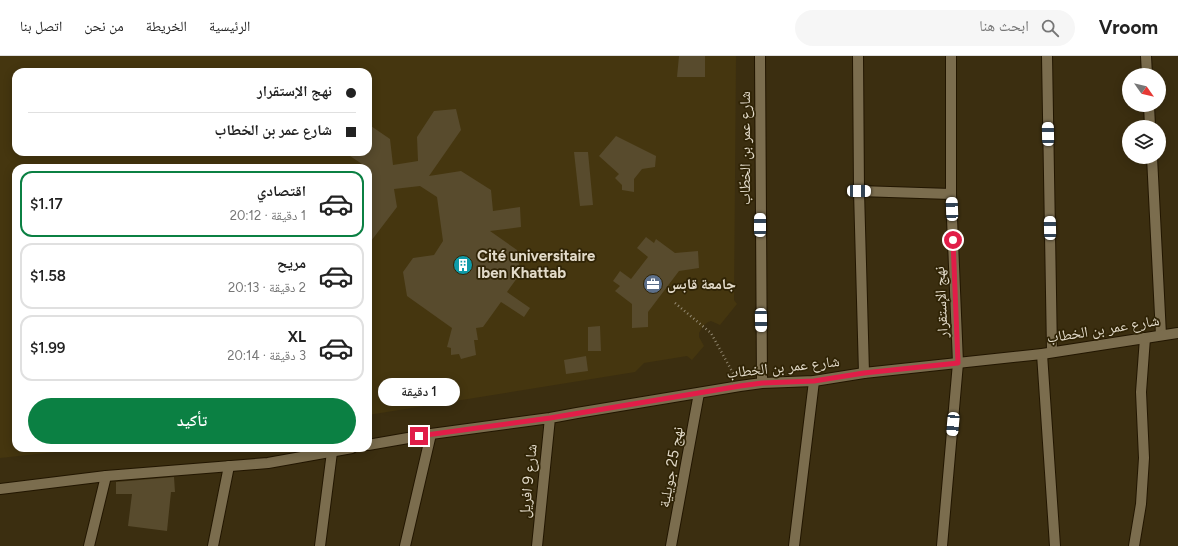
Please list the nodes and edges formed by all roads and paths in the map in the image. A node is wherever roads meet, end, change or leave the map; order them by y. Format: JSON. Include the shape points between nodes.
{"nodes":[{"id":1,"x":760,"y":56,"type":"edge"},
{"id":2,"x":858,"y":56,"type":"edge"},
{"id":3,"x":952,"y":56,"type":"edge"},
{"id":4,"x":1047,"y":56,"type":"edge"},
{"id":5,"x":1146,"y":56,"type":"edge"},
{"id":6,"x":1147,"y":68,"type":"edge"},
{"id":7,"x":1152,"y":164,"type":"edge"},
{"id":8,"x":859,"y":191,"type":"junction"},
{"id":9,"x":951,"y":194,"type":"junction"},
{"id":10,"x":675,"y":303,"type":"dead end"},
{"id":11,"x":1178,"y":333,"type":"edge"},
{"id":12,"x":1161,"y":335,"type":"junction"},
{"id":13,"x":1146,"y":338,"type":"junction"},
{"id":14,"x":1047,"y":353,"type":"junction"},
{"id":15,"x":958,"y":363,"type":"junction"},
{"id":16,"x":864,"y":373,"type":"junction"},
{"id":17,"x":814,"y":381,"type":"junction"},
{"id":18,"x":762,"y":383,"type":"junction"},
{"id":19,"x":740,"y":386,"type":"junction"},
{"id":20,"x":699,"y":393,"type":"junction"},
{"id":21,"x":550,"y":418,"type":"junction"},
{"id":22,"x":431,"y":434,"type":"junction"},
{"id":23,"x":372,"y":444,"type":"edge"},
{"id":24,"x":332,"y":452,"type":"joint"},
{"id":25,"x":229,"y":466,"type":"junction"},
{"id":26,"x":106,"y":476,"type":"junction"},
{"id":27,"x":0,"y":489,"type":"edge"},
{"id":28,"x":90,"y":546,"type":"edge"},
{"id":29,"x":213,"y":546,"type":"edge"},
{"id":30,"x":320,"y":546,"type":"edge"},
{"id":31,"x":405,"y":546,"type":"edge"},
{"id":32,"x":537,"y":546,"type":"edge"},
{"id":33,"x":671,"y":546,"type":"edge"},
{"id":34,"x":794,"y":546,"type":"edge"},
{"id":35,"x":942,"y":546,"type":"edge"},
{"id":36,"x":1055,"y":546,"type":"edge"},
{"id":37,"x":1134,"y":546,"type":"edge"}],
"edges":[{"from":1,"to":18,"type":"street","name":"شارع عمر بن الخطّاب"},
{"from":2,"to":8,"type":"street"},
{"from":3,"to":9,"type":"street","name":"نهج الإستقرار"},
{"from":4,"to":14,"type":"street"},
{"from":5,"to":6,"type":"street"},
{"from":7,"to":12,"type":"street"},
{"from":8,"to":9,"type":"street"},
{"from":8,"to":16,"type":"street"},
{"from":9,"to":15,"type":"street","name":"نهج الإستقرار"},
{"from":10,"to":19,"type":"path","via":[[711,332]]},
{"from":11,"to":12,"type":"street","name":"شارع عمر بن الخطاب"},
{"from":12,"to":13,"type":"street","name":"شارع عمر بن الخطاب"},
{"from":13,"to":14,"type":"street","name":"شارع عمر بن الخطاب"},
{"from":13,"to":37,"type":"street","via":[[1141,392],[1144,458],[1142,497]]},
{"from":14,"to":15,"type":"street","name":"شارع عمر بن الخطاب"},
{"from":14,"to":36,"type":"street"},
{"from":15,"to":16,"type":"street","name":"شارع عمر بن الخطاب"},
{"from":15,"to":35,"type":"street","name":"نهج الإستقرار"},
{"from":16,"to":17,"type":"street","name":"شارع عمر بن الخطاب"},
{"from":17,"to":18,"type":"street","name":"شارع عمر بن الخطاب"},
{"from":17,"to":34,"type":"street"},
{"from":18,"to":19,"type":"street","name":"شارع عمر بن الخطاب"},
{"from":19,"to":20,"type":"street","name":"شارع عمر بن الخطاب"},
{"from":20,"to":21,"type":"street","name":"شارع عمر بن الخطاب"},
{"from":20,"to":33,"type":"street","name":"نهج 25 جويلية"},
{"from":21,"to":22,"type":"street","name":"شارع عمر بن الخطاب"},
{"from":21,"to":32,"type":"street","name":"شارع 9 افريل"},
{"from":22,"to":23,"type":"street","name":"شارع عمر بن الخطاب"},
{"from":22,"to":31,"type":"street"},
{"from":24,"to":25,"type":"street"},
{"from":24,"to":30,"type":"street"},
{"from":25,"to":26,"type":"street"},
{"from":25,"to":29,"type":"street"},
{"from":26,"to":27,"type":"street"},
{"from":26,"to":28,"type":"street"}]}
